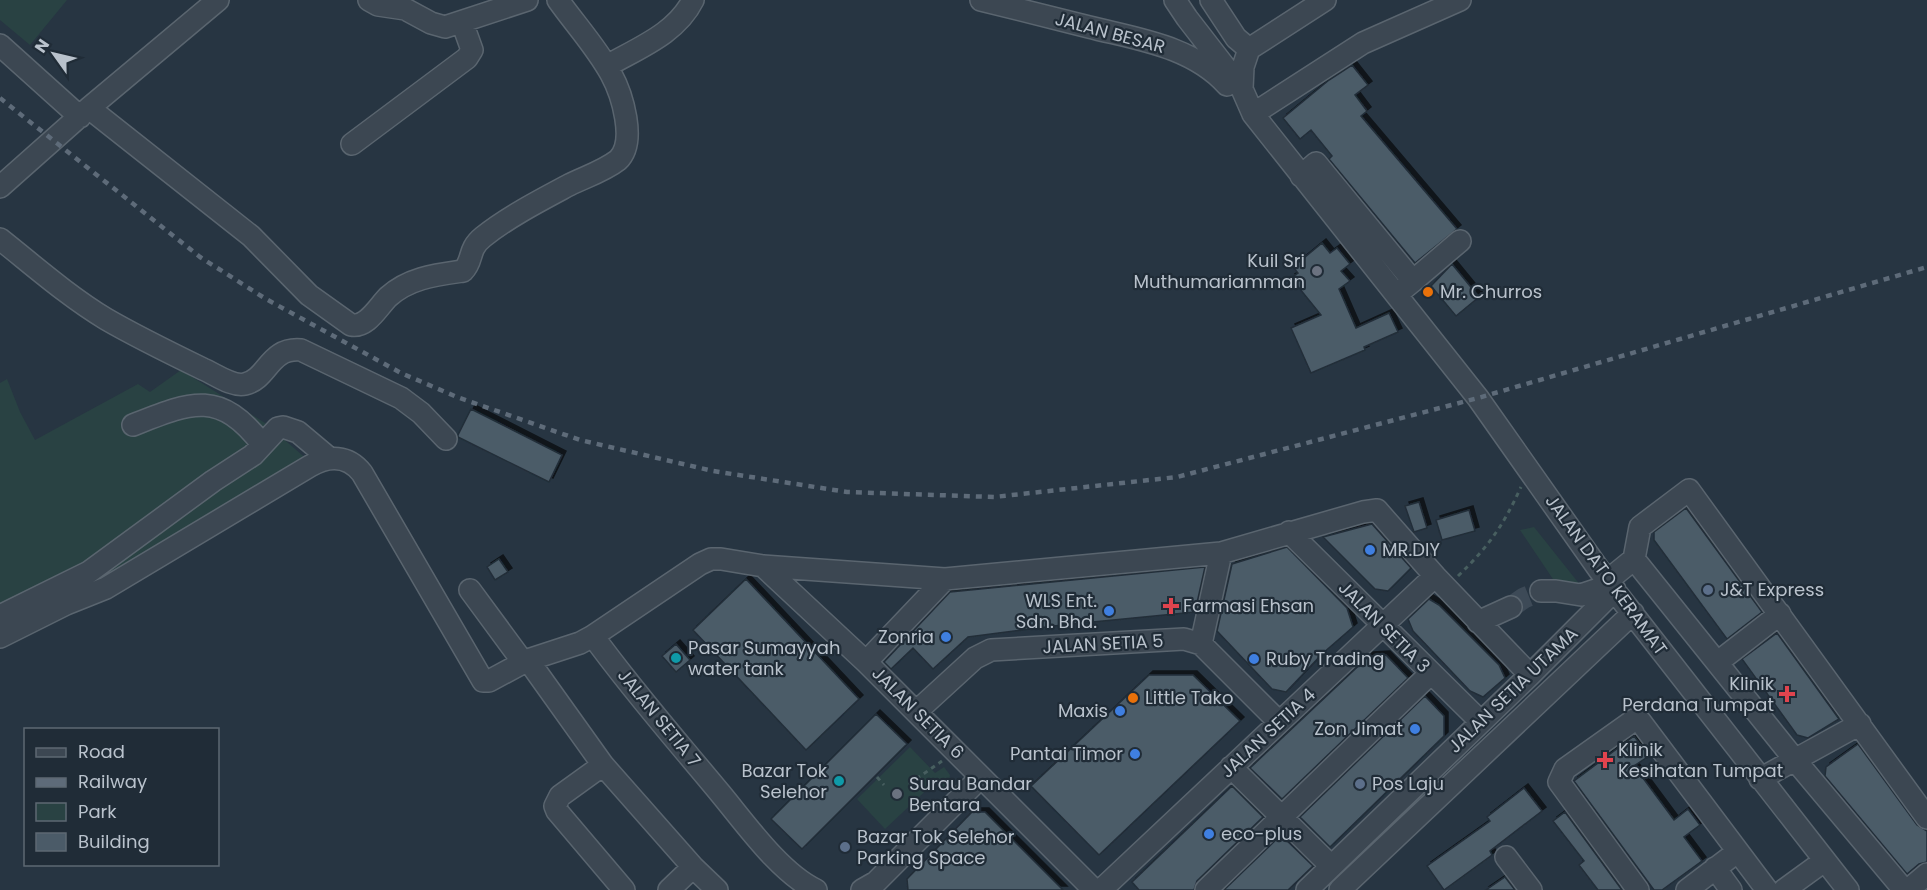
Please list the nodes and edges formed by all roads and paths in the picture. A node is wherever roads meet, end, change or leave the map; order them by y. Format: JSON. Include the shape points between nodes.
{"nodes":[{"id":1,"x":218,"y":0,"type":"edge"},
{"id":2,"x":369,"y":0,"type":"edge"},
{"id":3,"x":527,"y":0,"type":"edge"},
{"id":4,"x":558,"y":0,"type":"edge"},
{"id":5,"x":693,"y":0,"type":"edge"},
{"id":6,"x":981,"y":0,"type":"edge"},
{"id":7,"x":1175,"y":0,"type":"edge"},
{"id":8,"x":1211,"y":0,"type":"edge"},
{"id":9,"x":1325,"y":0,"type":"edge"},
{"id":10,"x":1451,"y":2,"type":"edge"},
{"id":11,"x":1187,"y":18,"type":"junction"},
{"id":12,"x":462,"y":22,"type":"junction"},
{"id":13,"x":0,"y":45,"type":"edge"},
{"id":14,"x":1161,"y":45,"type":"junction"},
{"id":15,"x":1249,"y":48,"type":"junction"},
{"id":16,"x":607,"y":66,"type":"junction"},
{"id":17,"x":1242,"y":89,"type":"junction"},
{"id":18,"x":84,"y":112,"type":"junction"},
{"id":19,"x":1253,"y":114,"type":"junction"},
{"id":20,"x":352,"y":144,"type":"dead end"},
{"id":21,"x":0,"y":187,"type":"edge"},
{"id":22,"x":0,"y":239,"type":"edge"},
{"id":23,"x":1460,"y":241,"type":"dead end"},
{"id":24,"x":1405,"y":287,"type":"junction"},
{"id":25,"x":133,"y":425,"type":"dead end"},
{"id":26,"x":447,"y":439,"type":"dead end"},
{"id":27,"x":262,"y":444,"type":"junction"},
{"id":28,"x":329,"y":458,"type":"junction"},
{"id":29,"x":1526,"y":465,"type":"junction"},
{"id":30,"x":1289,"y":532,"type":"junction"},
{"id":31,"x":1221,"y":553,"type":"junction"},
{"id":32,"x":1634,"y":559,"type":"junction"},
{"id":33,"x":763,"y":566,"type":"junction"},
{"id":34,"x":945,"y":579,"type":"junction"},
{"id":35,"x":1441,"y":582,"type":"junction"},
{"id":36,"x":1611,"y":585,"type":"junction"},
{"id":37,"x":471,"y":589,"type":"dead end"},
{"id":38,"x":1541,"y":591,"type":"tunnel mouth"},
{"id":39,"x":1511,"y":607,"type":"tunnel mouth"},
{"id":40,"x":1633,"y":613,"type":"junction"},
{"id":41,"x":1780,"y":614,"type":"junction"},
{"id":42,"x":0,"y":616,"type":"edge"},
{"id":43,"x":1478,"y":622,"type":"junction"},
{"id":44,"x":1383,"y":625,"type":"junction"},
{"id":45,"x":593,"y":636,"type":"junction"},
{"id":46,"x":0,"y":637,"type":"edge"},
{"id":47,"x":1201,"y":644,"type":"junction"},
{"id":48,"x":525,"y":661,"type":"junction"},
{"id":49,"x":866,"y":662,"type":"junction"},
{"id":50,"x":1718,"y":662,"type":"junction"},
{"id":51,"x":1431,"y":673,"type":"junction"},
{"id":52,"x":1530,"y":675,"type":"junction"},
{"id":53,"x":916,"y":712,"type":"junction"},
{"id":54,"x":1480,"y":721,"type":"junction"},
{"id":55,"x":1279,"y":722,"type":"junction"},
{"id":56,"x":1860,"y":724,"type":"junction"},
{"id":57,"x":955,"y":751,"type":"junction"},
{"id":58,"x":1795,"y":760,"type":"junction"},
{"id":59,"x":603,"y":765,"type":"junction"},
{"id":60,"x":1231,"y":767,"type":"junction"},
{"id":61,"x":877,"y":777,"type":"dead end"},
{"id":62,"x":981,"y":777,"type":"junction"},
{"id":63,"x":1760,"y":779,"type":"junction"},
{"id":64,"x":909,"y":784,"type":"dead end"},
{"id":65,"x":884,"y":785,"type":"dead end"},
{"id":66,"x":1281,"y":817,"type":"junction"},
{"id":67,"x":1927,"y":818,"type":"edge"},
{"id":68,"x":1737,"y":852,"type":"junction"},
{"id":69,"x":1506,"y":856,"type":"dead end"},
{"id":70,"x":1824,"y":861,"type":"junction"},
{"id":71,"x":1331,"y":866,"type":"junction"},
{"id":72,"x":693,"y":867,"type":"junction"},
{"id":73,"x":1715,"y":868,"type":"junction"},
{"id":74,"x":1927,"y":874,"type":"edge"},
{"id":75,"x":1115,"y":886,"type":"edge"},
{"id":76,"x":874,"y":887,"type":"edge"},
{"id":77,"x":624,"y":890,"type":"edge"},
{"id":78,"x":669,"y":890,"type":"edge"},
{"id":79,"x":717,"y":890,"type":"edge"},
{"id":80,"x":816,"y":890,"type":"edge"},
{"id":81,"x":1094,"y":890,"type":"edge"},
{"id":82,"x":1206,"y":890,"type":"edge"},
{"id":83,"x":1306,"y":890,"type":"edge"},
{"id":84,"x":1340,"y":890,"type":"edge"},
{"id":85,"x":1532,"y":890,"type":"edge"},
{"id":86,"x":1638,"y":890,"type":"edge"},
{"id":87,"x":1687,"y":890,"type":"edge"},
{"id":88,"x":1731,"y":890,"type":"edge"},
{"id":89,"x":1767,"y":890,"type":"edge"},
{"id":90,"x":1784,"y":890,"type":"edge"},
{"id":91,"x":1848,"y":890,"type":"edge"},
{"id":92,"x":1906,"y":890,"type":"edge"}],
"edges":[{"from":1,"to":18,"type":"street"},
{"from":2,"to":12,"type":"street","via":[[405,9],[438,26]]},
{"from":3,"to":12,"type":"street"},
{"from":4,"to":16,"type":"street"},
{"from":5,"to":16,"type":"street","via":[[674,26]]},
{"from":6,"to":14,"type":"street","name":"JALAN BESAR"},
{"from":7,"to":11,"type":"street"},
{"from":8,"to":15,"type":"street","via":[[1236,38]]},
{"from":9,"to":15,"type":"street"},
{"from":10,"to":19,"type":"street","via":[[1363,43]]},
{"from":11,"to":14,"type":"street","via":[[1189,28],[1185,35]]},
{"from":11,"to":17,"type":"street"},
{"from":12,"to":20,"type":"street","via":[[472,51],[467,58]]},
{"from":13,"to":18,"type":"street"},
{"from":14,"to":19,"type":"street","name":"JALAN BESAR","via":[[1217,74]]},
{"from":15,"to":17,"type":"street"},
{"from":16,"to":18,"type":"street","via":[[628,129],[622,156],[484,236],[475,244],[463,271],[406,283],[358,325],[351,325],[309,295],[258,242]]},
{"from":17,"to":19,"type":"street"},
{"from":18,"to":21,"type":"street"},
{"from":19,"to":24,"type":"street","name":"JALAN DATO KERAMAT","via":[[1301,176]]},
{"from":22,"to":26,"type":"street","via":[[105,318],[235,383],[246,384],[278,356],[291,349],[301,350],[401,398]]},
{"from":23,"to":24,"type":"street"},
{"from":24,"to":29,"type":"street","name":"JALAN DATO KERAMAT"},
{"from":25,"to":27,"type":"street","via":[[167,412],[211,405],[247,424]]},
{"from":27,"to":28,"type":"street","via":[[283,427],[298,432]]},
{"from":27,"to":42,"type":"street","via":[[239,466],[89,572]]},
{"from":28,"to":46,"type":"street","via":[[106,588]]},
{"from":28,"to":48,"type":"street","via":[[349,461],[362,473],[480,679],[489,681]]},
{"from":29,"to":35,"type":"path","via":[[1524,482],[1507,517],[1484,550]]},
{"from":29,"to":36,"type":"street","name":"JALAN DATO KERAMAT"},
{"from":30,"to":31,"type":"street"},
{"from":30,"to":35,"type":"street","via":[[1377,510]]},
{"from":30,"to":44,"type":"street","name":"JALAN SETIA 3"},
{"from":31,"to":34,"type":"street"},
{"from":31,"to":47,"type":"street"},
{"from":32,"to":36,"type":"street"},
{"from":32,"to":41,"type":"street","via":[[1640,528],[1689,490]]},
{"from":32,"to":50,"type":"street"},
{"from":33,"to":34,"type":"street"},
{"from":33,"to":45,"type":"street","via":[[711,559]]},
{"from":33,"to":49,"type":"street","name":"JALAN SETIA 6"},
{"from":34,"to":49,"type":"street"},
{"from":35,"to":43,"type":"street"},
{"from":35,"to":44,"type":"street","name":"JALAN SETIA 4"},
{"from":36,"to":38,"type":"street","via":[[1581,595]]},
{"from":36,"to":40,"type":"street","name":"JALAN DATO KERAMAT"},
{"from":36,"to":52,"type":"street","name":"JALAN SETIA UTAMA"},
{"from":37,"to":48,"type":"street"},
{"from":39,"to":43,"type":"street"},
{"from":40,"to":63,"type":"street","name":"JALAN DATO KERAMAT"},
{"from":40,"to":84,"type":"street"},
{"from":41,"to":50,"type":"street"},
{"from":41,"to":56,"type":"street"},
{"from":43,"to":52,"type":"street"},
{"from":44,"to":51,"type":"street","name":"JALAN SETIA 3"},
{"from":44,"to":55,"type":"street","name":"JALAN SETIA 4"},
{"from":45,"to":48,"type":"street"},
{"from":45,"to":80,"type":"street","name":"JALAN SETIA 7","via":[[761,842],[793,875]]},
{"from":47,"to":53,"type":"street","name":"JALAN SETIA 5","via":[[1185,639],[991,650],[975,658]]},
{"from":47,"to":55,"type":"street"},
{"from":48,"to":59,"type":"street"},
{"from":49,"to":53,"type":"street","name":"JALAN SETIA 6"},
{"from":50,"to":58,"type":"street"},
{"from":51,"to":54,"type":"street","name":"JALAN SETIA 3"},
{"from":51,"to":66,"type":"street"},
{"from":52,"to":54,"type":"street","name":"JALAN SETIA UTAMA"},
{"from":53,"to":57,"type":"street","name":"JALAN SETIA 6"},
{"from":54,"to":71,"type":"street","name":"JALAN SETIA UTAMA"},
{"from":55,"to":60,"type":"street","name":"JALAN SETIA 4"},
{"from":56,"to":58,"type":"street"},
{"from":56,"to":67,"type":"street"},
{"from":57,"to":62,"type":"street","name":"JALAN SETIA 6"},
{"from":57,"to":64,"type":"path"},
{"from":58,"to":63,"type":"street"},
{"from":58,"to":92,"type":"street"},
{"from":59,"to":72,"type":"street"},
{"from":59,"to":77,"type":"street","via":[[556,800],[555,806]]},
{"from":60,"to":66,"type":"street"},
{"from":60,"to":75,"type":"street","name":"JALAN SETIA 4"},
{"from":61,"to":65,"type":"path"},
{"from":62,"to":76,"type":"street"},
{"from":62,"to":81,"type":"street","name":"JALAN SETIA 6"},
{"from":63,"to":70,"type":"street","name":"JALAN DATO KERAMAT"},
{"from":66,"to":71,"type":"street"},
{"from":66,"to":82,"type":"street"},
{"from":68,"to":73,"type":"street"},
{"from":68,"to":86,"type":"street","via":[[1640,721],[1631,721],[1565,769],[1559,782]]},
{"from":68,"to":89,"type":"street"},
{"from":69,"to":85,"type":"street"},
{"from":70,"to":90,"type":"street"},
{"from":70,"to":91,"type":"street","name":"JALAN DATO KERAMAT"},
{"from":71,"to":83,"type":"street","name":"JALAN SETIA UTAMA"},
{"from":72,"to":78,"type":"street"},
{"from":72,"to":79,"type":"street"},
{"from":73,"to":87,"type":"street"},
{"from":73,"to":88,"type":"street"},
{"from":74,"to":92,"type":"street"}]}
